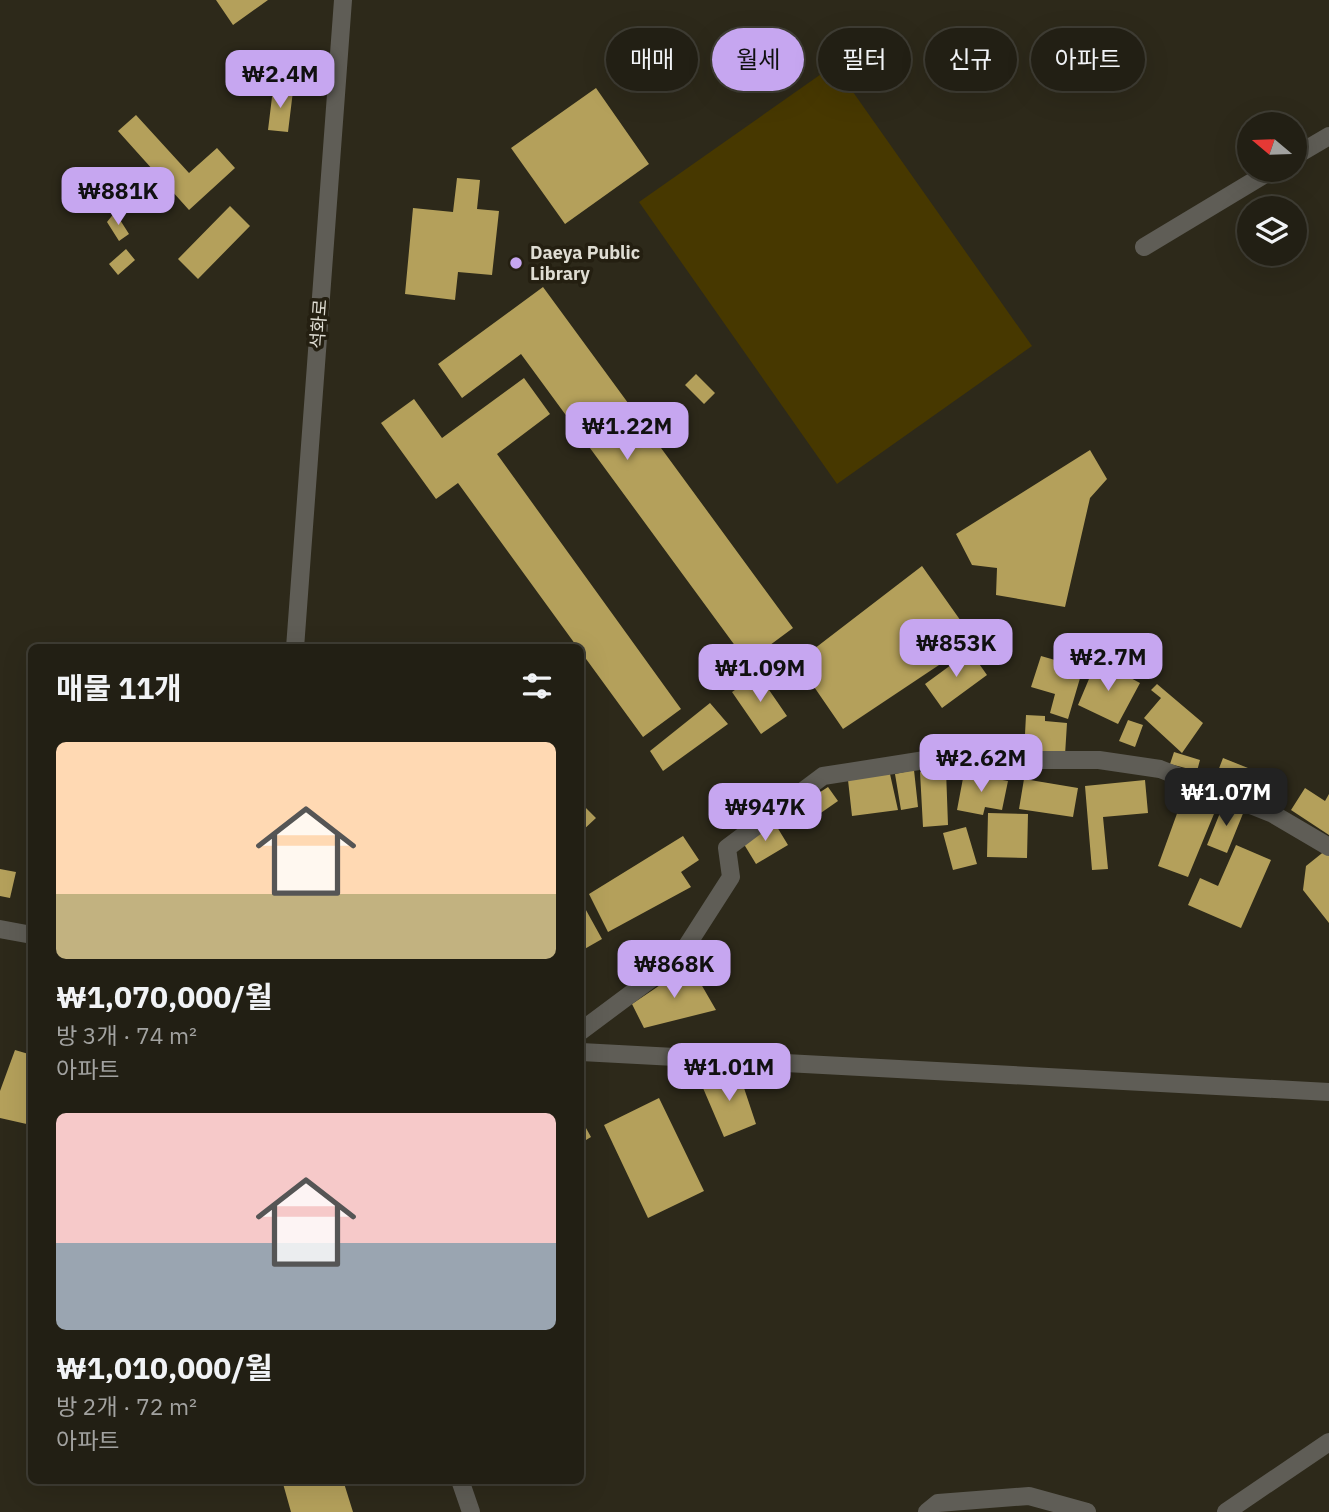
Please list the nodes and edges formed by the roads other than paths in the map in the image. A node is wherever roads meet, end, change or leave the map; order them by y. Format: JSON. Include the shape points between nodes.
{"nodes":[{"id":1,"x":343,"y":0,"type":"edge"},
{"id":2,"x":1329,"y":136,"type":"edge"},
{"id":3,"x":1307,"y":149,"type":"edge"},
{"id":4,"x":1252,"y":182,"type":"edge"},
{"id":5,"x":1144,"y":247,"type":"dead end"},
{"id":6,"x":295,"y":644,"type":"edge"},
{"id":7,"x":1329,"y":847,"type":"edge"},
{"id":8,"x":0,"y":929,"type":"edge"},
{"id":9,"x":28,"y":934,"type":"edge"},
{"id":10,"x":584,"y":1029,"type":"edge"},
{"id":11,"x":584,"y":1052,"type":"edge"},
{"id":12,"x":1329,"y":1092,"type":"edge"},
{"id":13,"x":1329,"y":1442,"type":"edge"},
{"id":14,"x":461,"y":1484,"type":"edge"},
{"id":15,"x":471,"y":1512,"type":"edge"},
{"id":16,"x":927,"y":1512,"type":"edge"},
{"id":17,"x":1087,"y":1512,"type":"edge"},
{"id":18,"x":1226,"y":1512,"type":"edge"}],
"edges":[{"from":1,"to":6,"type":"street","name":"석화로"},
{"from":2,"to":3,"type":"street"},
{"from":4,"to":5,"type":"street"},
{"from":7,"to":10,"type":"street","via":[[1273,814],[1160,769],[1099,760],[925,760],[823,776],[727,848],[731,877],[679,958]]},
{"from":8,"to":9,"type":"street"},
{"from":11,"to":12,"type":"street"},
{"from":13,"to":18,"type":"street"},
{"from":14,"to":15,"type":"street"},
{"from":16,"to":17,"type":"street","via":[[938,1503],[1029,1496]]}]}
